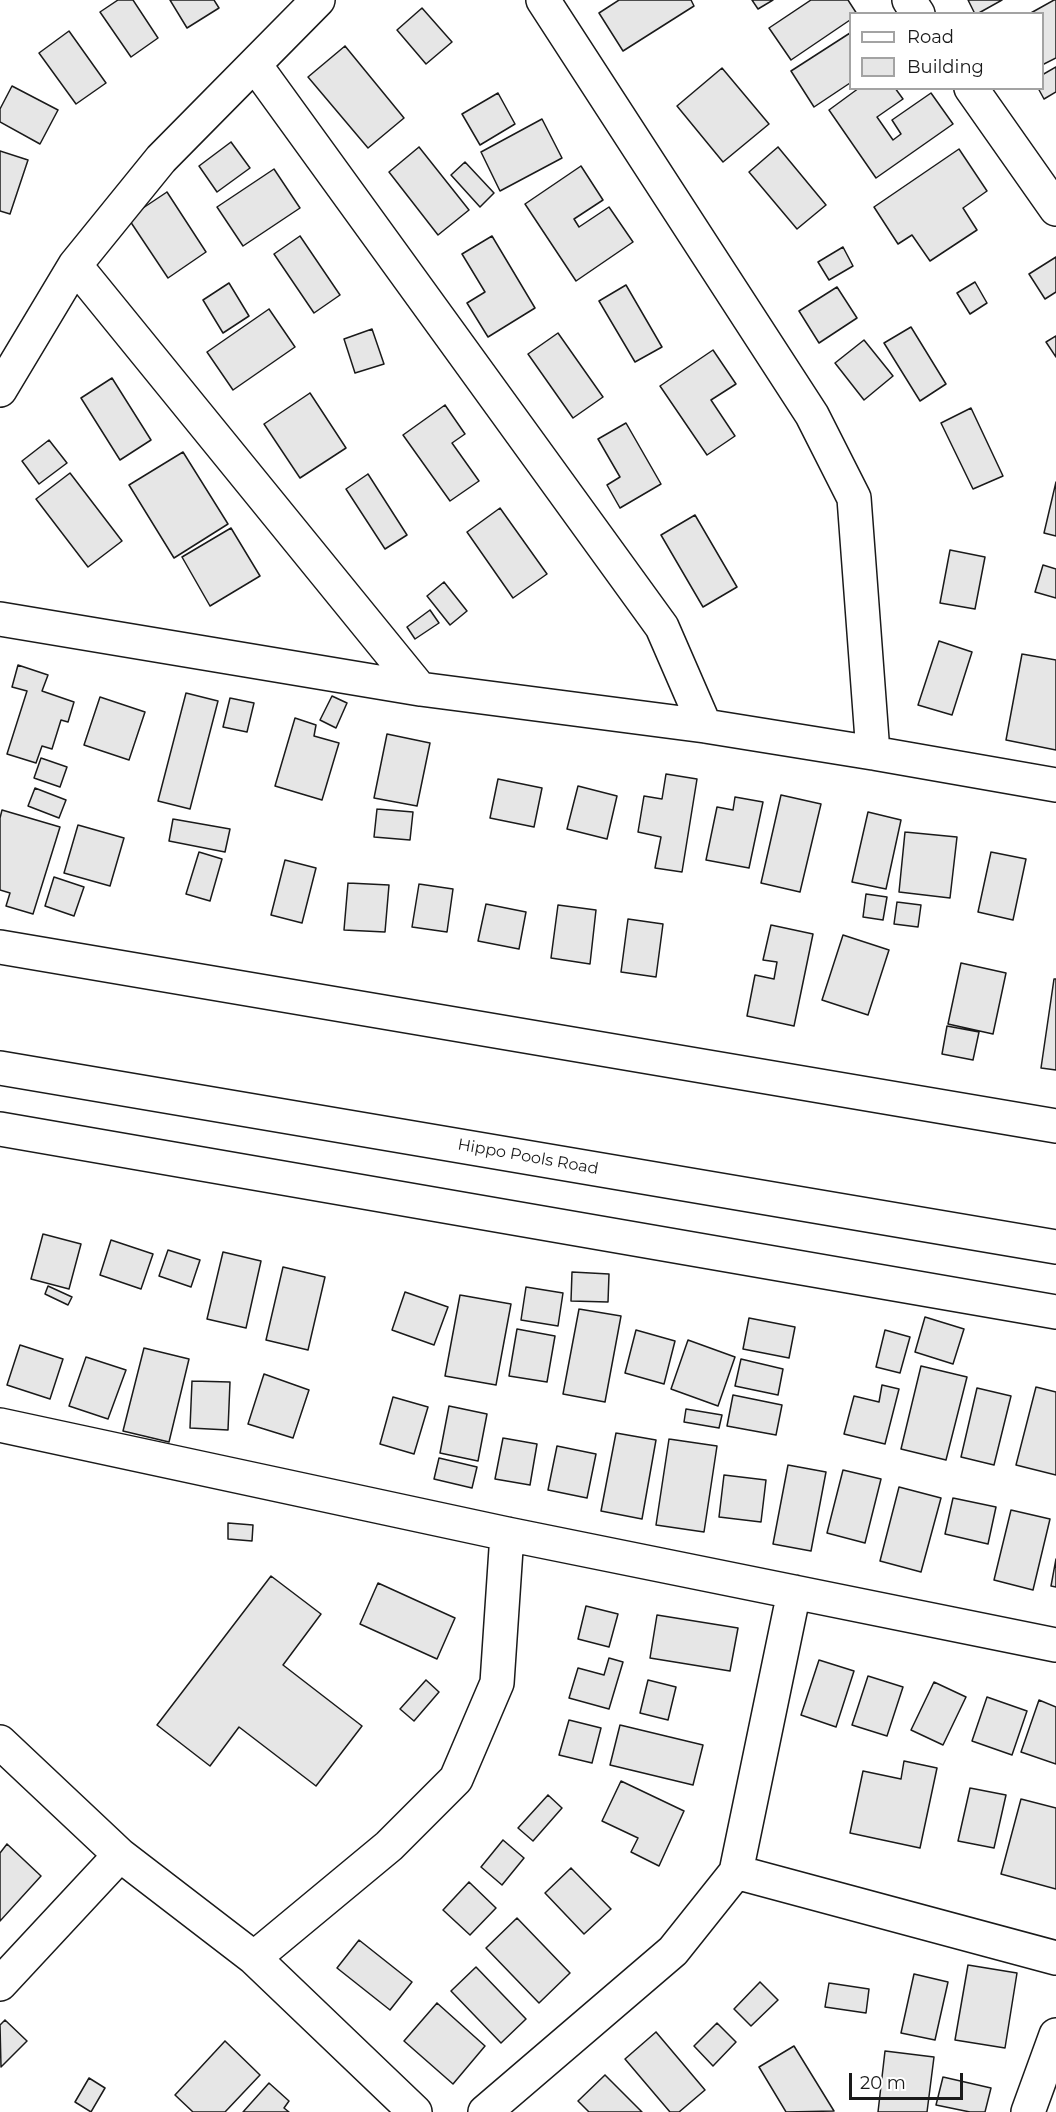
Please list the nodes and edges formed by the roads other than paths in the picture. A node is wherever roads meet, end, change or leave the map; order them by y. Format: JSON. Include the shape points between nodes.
{"nodes":[{"id":1,"x":318,"y":0,"type":"edge"},
{"id":2,"x":543,"y":0,"type":"edge"},
{"id":3,"x":255,"y":65,"type":"junction"},
{"id":4,"x":972,"y":90,"type":"edge"},
{"id":5,"x":1056,"y":209,"type":"edge"},
{"id":6,"x":75,"y":265,"type":"junction"},
{"id":7,"x":0,"y":390,"type":"edge"},
{"id":8,"x":0,"y":619,"type":"edge"},
{"id":9,"x":420,"y":689,"type":"junction"},
{"id":10,"x":705,"y":726,"type":"junction"},
{"id":11,"x":873,"y":753,"type":"junction"},
{"id":12,"x":1056,"y":785,"type":"edge"},
{"id":13,"x":0,"y":947,"type":"edge"},
{"id":14,"x":0,"y":1068,"type":"edge"},
{"id":15,"x":1056,"y":1126,"type":"edge"},
{"id":16,"x":0,"y":1129,"type":"edge"},
{"id":17,"x":1056,"y":1247,"type":"edge"},
{"id":18,"x":1056,"y":1312,"type":"edge"},
{"id":19,"x":0,"y":1425,"type":"edge"},
{"id":20,"x":507,"y":1533,"type":"junction"},
{"id":21,"x":794,"y":1592,"type":"junction"},
{"id":22,"x":1056,"y":1645,"type":"edge"},
{"id":23,"x":0,"y":1742,"type":"edge"},
{"id":24,"x":120,"y":1855,"type":"junction"},
{"id":25,"x":736,"y":1872,"type":"junction"},
{"id":26,"x":254,"y":1958,"type":"junction"},
{"id":27,"x":1056,"y":1958,"type":"edge"},
{"id":28,"x":0,"y":1984,"type":"edge"},
{"id":29,"x":1056,"y":2035,"type":"edge"},
{"id":30,"x":415,"y":2112,"type":"edge"},
{"id":31,"x":485,"y":2112,"type":"edge"},
{"id":32,"x":1028,"y":2112,"type":"edge"}],
"edges":[{"from":1,"to":3,"type":"street"},
{"from":2,"to":11,"type":"street","via":[[812,415],[854,498]]},
{"from":3,"to":6,"type":"street","via":[[161,159]]},
{"from":3,"to":10,"type":"street","via":[[662,627]]},
{"from":4,"to":5,"type":"street"},
{"from":6,"to":7,"type":"street"},
{"from":6,"to":9,"type":"street"},
{"from":8,"to":9,"type":"street"},
{"from":9,"to":10,"type":"street"},
{"from":10,"to":11,"type":"street"},
{"from":11,"to":12,"type":"street"},
{"from":13,"to":15,"type":"street"},
{"from":14,"to":17,"type":"street","name":"Hippo Pools Road"},
{"from":16,"to":18,"type":"street"},
{"from":19,"to":20,"type":"street"},
{"from":20,"to":21,"type":"street"},
{"from":20,"to":26,"type":"street","via":[[497,1683],[456,1779],[388,1846]]},
{"from":21,"to":22,"type":"street"},
{"from":21,"to":25,"type":"street"},
{"from":23,"to":24,"type":"street"},
{"from":24,"to":26,"type":"street"},
{"from":24,"to":28,"type":"street"},
{"from":25,"to":27,"type":"street"},
{"from":25,"to":31,"type":"street","via":[[673,1951]]},
{"from":26,"to":30,"type":"street"},
{"from":29,"to":32,"type":"street"}]}
